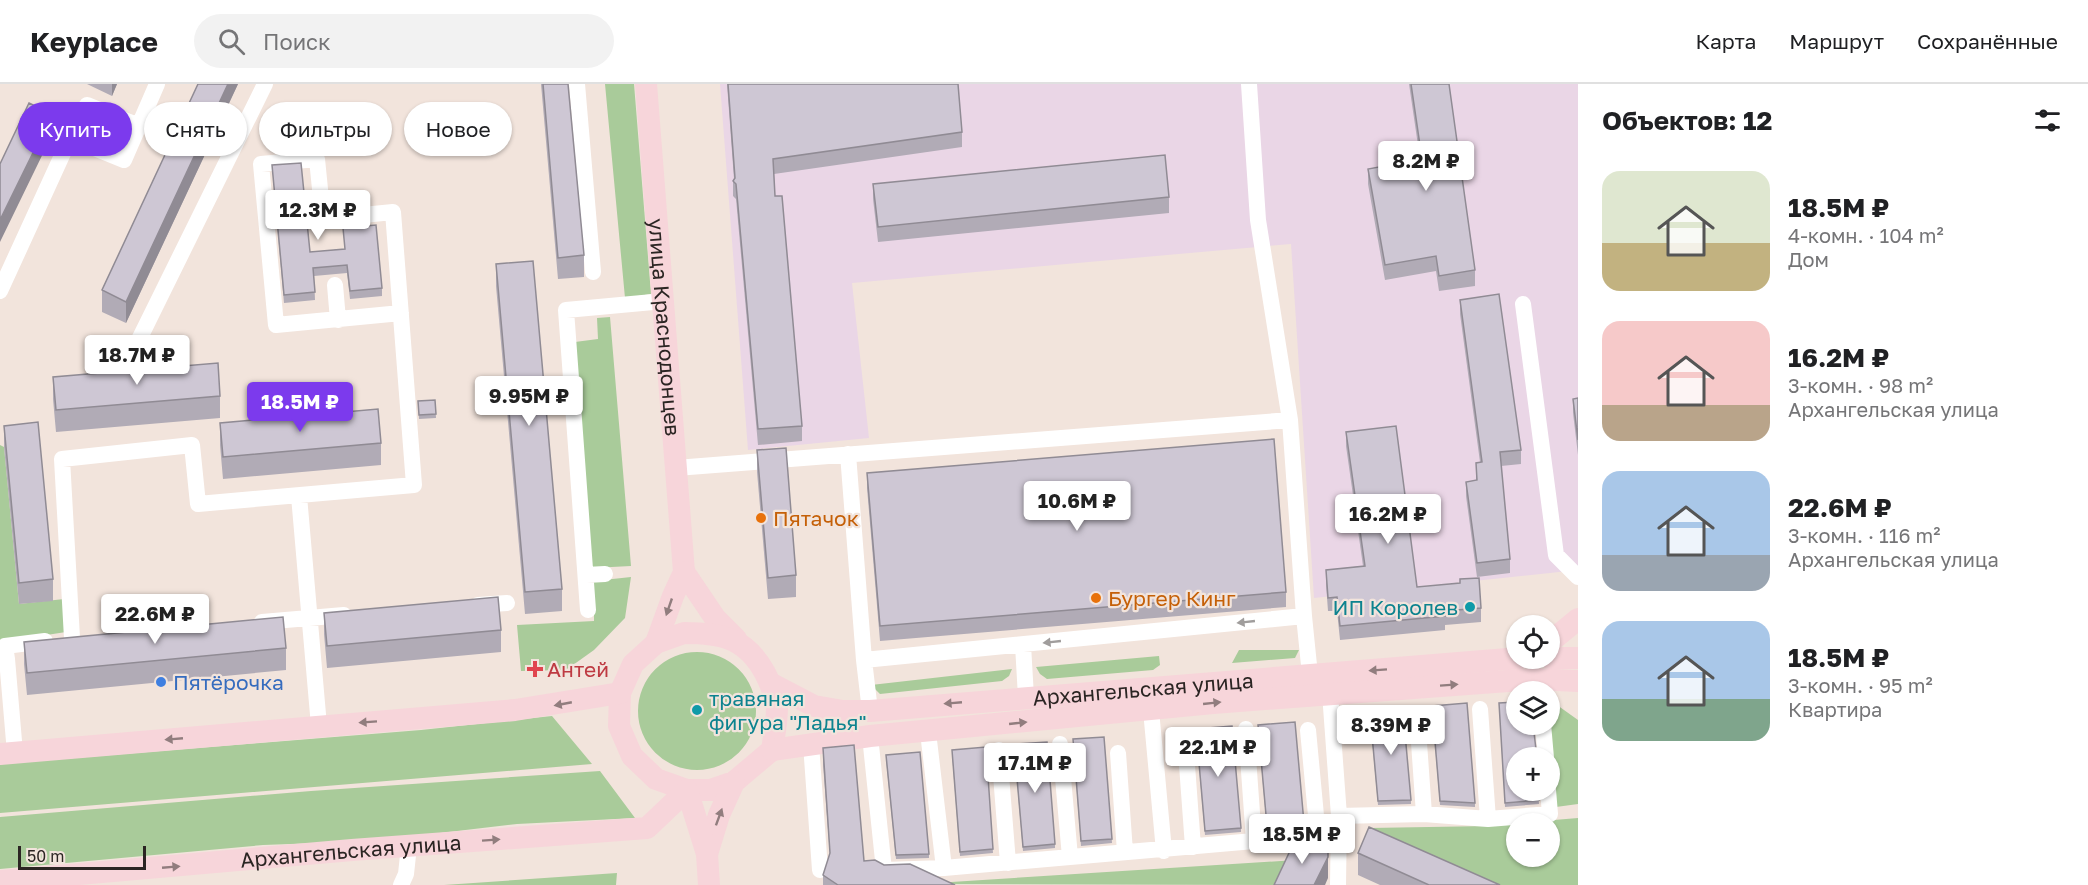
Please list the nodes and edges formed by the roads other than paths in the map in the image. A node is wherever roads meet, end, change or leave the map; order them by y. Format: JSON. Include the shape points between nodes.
{"nodes":[{"id":1,"x":157,"y":84,"type":"edge"},
{"id":2,"x":265,"y":84,"type":"edge"},
{"id":3,"x":577,"y":84,"type":"edge"},
{"id":4,"x":646,"y":84,"type":"edge"},
{"id":5,"x":1250,"y":84,"type":"edge"},
{"id":6,"x":132,"y":123,"type":"edge"},
{"id":7,"x":139,"y":126,"type":"junction"},
{"id":8,"x":132,"y":142,"type":"edge"},
{"id":9,"x":62,"y":156,"type":"edge"},
{"id":10,"x":592,"y":272,"type":"dead end"},
{"id":11,"x":335,"y":285,"type":"dead end"},
{"id":12,"x":0,"y":291,"type":"edge"},
{"id":13,"x":664,"y":301,"type":"junction"},
{"id":14,"x":1523,"y":304,"type":"dead end"},
{"id":15,"x":401,"y":313,"type":"junction"},
{"id":16,"x":338,"y":320,"type":"junction"},
{"id":17,"x":127,"y":364,"type":"dead end"},
{"id":18,"x":1290,"y":420,"type":"junction"},
{"id":19,"x":849,"y":454,"type":"junction"},
{"id":20,"x":676,"y":468,"type":"junction"},
{"id":21,"x":300,"y":496,"type":"junction"},
{"id":22,"x":684,"y":572,"type":"junction"},
{"id":23,"x":605,"y":574,"type":"dead end"},
{"id":24,"x":586,"y":575,"type":"junction"},
{"id":25,"x":1578,"y":578,"type":"edge"},
{"id":26,"x":507,"y":603,"type":"dead end"},
{"id":27,"x":461,"y":606,"type":"edge"},
{"id":28,"x":588,"y":610,"type":"dead end"},
{"id":29,"x":356,"y":614,"type":"edge"},
{"id":30,"x":1304,"y":616,"type":"junction"},
{"id":31,"x":310,"y":618,"type":"junction"},
{"id":32,"x":1578,"y":619,"type":"edge"},
{"id":33,"x":250,"y":623,"type":"edge"},
{"id":34,"x":1560,"y":634,"type":"edge"},
{"id":35,"x":656,"y":643,"type":"junction"},
{"id":36,"x":741,"y":644,"type":"junction"},
{"id":37,"x":1023,"y":645,"type":"junction"},
{"id":38,"x":1560,"y":658,"type":"edge"},
{"id":39,"x":1578,"y":658,"type":"edge"},
{"id":40,"x":1506,"y":659,"type":"edge"},
{"id":41,"x":3,"y":660,"type":"edge"},
{"id":42,"x":864,"y":660,"type":"junction"},
{"id":43,"x":1310,"y":675,"type":"junction"},
{"id":44,"x":1534,"y":679,"type":"junction"},
{"id":45,"x":1578,"y":681,"type":"edge"},
{"id":46,"x":770,"y":683,"type":"junction"},
{"id":47,"x":620,"y":693,"type":"junction"},
{"id":48,"x":1330,"y":693,"type":"junction"},
{"id":49,"x":1578,"y":696,"type":"edge"},
{"id":50,"x":1026,"y":697,"type":"junction"},
{"id":51,"x":1480,"y":709,"type":"dead end"},
{"id":52,"x":1151,"y":710,"type":"junction"},
{"id":53,"x":870,"y":711,"type":"junction"},
{"id":54,"x":1417,"y":714,"type":"dead end"},
{"id":55,"x":320,"y":726,"type":"junction"},
{"id":56,"x":1246,"y":729,"type":"dead end"},
{"id":57,"x":1308,"y":730,"type":"dead end"},
{"id":58,"x":928,"y":732,"type":"junction"},
{"id":59,"x":870,"y":736,"type":"junction"},
{"id":60,"x":811,"y":744,"type":"junction"},
{"id":61,"x":1060,"y":744,"type":"dead end"},
{"id":62,"x":772,"y":750,"type":"junction"},
{"id":63,"x":999,"y":750,"type":"dead end"},
{"id":64,"x":1118,"y":753,"type":"dead end"},
{"id":65,"x":8,"y":754,"type":"edge"},
{"id":66,"x":1187,"y":765,"type":"dead end"},
{"id":67,"x":734,"y":782,"type":"junction"},
{"id":68,"x":687,"y":790,"type":"junction"},
{"id":69,"x":1549,"y":801,"type":"edge"},
{"id":70,"x":1424,"y":814,"type":"junction"},
{"id":71,"x":1339,"y":816,"type":"junction"},
{"id":72,"x":1488,"y":819,"type":"junction"},
{"id":73,"x":1254,"y":842,"type":"junction"},
{"id":74,"x":409,"y":846,"type":"junction"},
{"id":75,"x":1193,"y":847,"type":"junction"},
{"id":76,"x":1164,"y":850,"type":"junction"},
{"id":77,"x":1125,"y":852,"type":"junction"},
{"id":78,"x":707,"y":854,"type":"junction"},
{"id":79,"x":1070,"y":857,"type":"junction"},
{"id":80,"x":1008,"y":863,"type":"junction"},
{"id":81,"x":944,"y":868,"type":"junction"},
{"id":82,"x":820,"y":870,"type":"dead end"},
{"id":83,"x":71,"y":880,"type":"edge"},
{"id":84,"x":0,"y":881,"type":"edge"},
{"id":85,"x":401,"y":885,"type":"edge"},
{"id":86,"x":709,"y":885,"type":"edge"},
{"id":87,"x":1338,"y":885,"type":"edge"}],
"edges":[{"from":1,"to":7,"type":"street"},
{"from":2,"to":17,"type":"street"},
{"from":3,"to":10,"type":"street"},
{"from":4,"to":13,"type":"main road","name":"улица Краснодонцев"},
{"from":5,"to":18,"type":"street","via":[[1258,219]]},
{"from":6,"to":7,"type":"street"},
{"from":7,"to":8,"type":"street"},
{"from":9,"to":12,"type":"street"},
{"from":11,"to":16,"type":"street"},
{"from":13,"to":20,"type":"main road","name":"улица Краснодонцев"},
{"from":13,"to":24,"type":"street","via":[[566,310]]},
{"from":14,"to":25,"type":"street","via":[[1556,555]]},
{"from":15,"to":16,"type":"street"},
{"from":15,"to":16,"type":"street","via":[[393,212],[323,219],[317,159],[261,164],[276,326]]},
{"from":15,"to":21,"type":"street","via":[[414,485]]},
{"from":18,"to":19,"type":"street"},
{"from":18,"to":30,"type":"street"},
{"from":19,"to":20,"type":"street"},
{"from":19,"to":42,"type":"street"},
{"from":20,"to":22,"type":"main road","name":"улица Краснодонцев"},
{"from":21,"to":31,"type":"street"},
{"from":21,"to":41,"type":"street","via":[[198,504],[192,445],[62,459],[78,637],[5,646]]},
{"from":22,"to":35,"type":"main road","name":"улица Краснодонцев","one_way":true},
{"from":22,"to":36,"type":"main road","name":"улица Краснодонцев","via":[[715,618]]},
{"from":23,"to":24,"type":"street"},
{"from":24,"to":28,"type":"street"},
{"from":26,"to":27,"type":"street"},
{"from":29,"to":31,"type":"street"},
{"from":30,"to":37,"type":"street","one_way":true},
{"from":30,"to":43,"type":"street"},
{"from":31,"to":33,"type":"street"},
{"from":31,"to":55,"type":"street"},
{"from":32,"to":34,"type":"main road"},
{"from":35,"to":36,"type":"main road","via":[[684,633],[714,633]]},
{"from":35,"to":47,"type":"main road","via":[[633,664]]},
{"from":36,"to":46,"type":"main road","via":[[757,658]]},
{"from":37,"to":42,"type":"street"},
{"from":37,"to":50,"type":"street"},
{"from":38,"to":39,"type":"main road"},
{"from":40,"to":43,"type":"main road","name":"Архангельская улица","one_way":true},
{"from":41,"to":65,"type":"street"},
{"from":42,"to":53,"type":"street"},
{"from":43,"to":50,"type":"main road","name":"Архангельская улица"},
{"from":44,"to":45,"type":"main road","name":"Архангельская улица"},
{"from":48,"to":44,"type":"main road","name":"Архангельская улица","one_way":true},
{"from":44,"to":49,"type":"main road","via":[[1555,683]]},
{"from":46,"to":53,"type":"main road","name":"Архангельская улица","via":[[814,706]]},
{"from":46,"to":62,"type":"main road","via":[[777,707]]},
{"from":47,"to":55,"type":"main road","one_way":true,"via":[[516,710]]},
{"from":47,"to":68,"type":"main road","via":[[619,726],[632,756],[656,779]]},
{"from":52,"to":48,"type":"main road","name":"Архангельская улица","one_way":true},
{"from":48,"to":71,"type":"street"},
{"from":50,"to":53,"type":"main road","name":"Архангельская улица","one_way":true},
{"from":51,"to":72,"type":"street"},
{"from":58,"to":52,"type":"main road","name":"Архангельская улица","one_way":true},
{"from":52,"to":76,"type":"street"},
{"from":54,"to":70,"type":"street"},
{"from":55,"to":65,"type":"main road","one_way":true},
{"from":56,"to":73,"type":"street"},
{"from":57,"to":73,"type":"street","via":[[1318,837]]},
{"from":58,"to":59,"type":"main road","name":"Архангельская улица"},
{"from":58,"to":81,"type":"street"},
{"from":59,"to":60,"type":"main road","name":"Архангельская улица"},
{"from":59,"to":81,"type":"street","via":[[884,870]]},
{"from":60,"to":62,"type":"main road","name":"Архангельская улица"},
{"from":60,"to":82,"type":"street"},
{"from":61,"to":79,"type":"street"},
{"from":62,"to":67,"type":"main road"},
{"from":63,"to":80,"type":"street"},
{"from":64,"to":77,"type":"street"},
{"from":66,"to":75,"type":"street"},
{"from":67,"to":68,"type":"main road","via":[[711,790]]},
{"from":78,"to":67,"type":"main road","one_way":true},
{"from":74,"to":68,"type":"main road","name":"Архангельская улица","one_way":true,"via":[[647,828]]},
{"from":68,"to":78,"type":"main road"},
{"from":69,"to":72,"type":"street","via":[[1550,814]]},
{"from":70,"to":71,"type":"street"},
{"from":70,"to":72,"type":"street"},
{"from":71,"to":87,"type":"street"},
{"from":73,"to":75,"type":"street"},
{"from":83,"to":74,"type":"main road","name":"Архангельская улица","one_way":true},
{"from":74,"to":85,"type":"street"},
{"from":75,"to":76,"type":"street"},
{"from":76,"to":77,"type":"street"},
{"from":77,"to":79,"type":"street"},
{"from":78,"to":86,"type":"main road"},
{"from":79,"to":80,"type":"street"},
{"from":80,"to":81,"type":"street"},
{"from":83,"to":84,"type":"main road","name":"Архангельская улица"}]}
